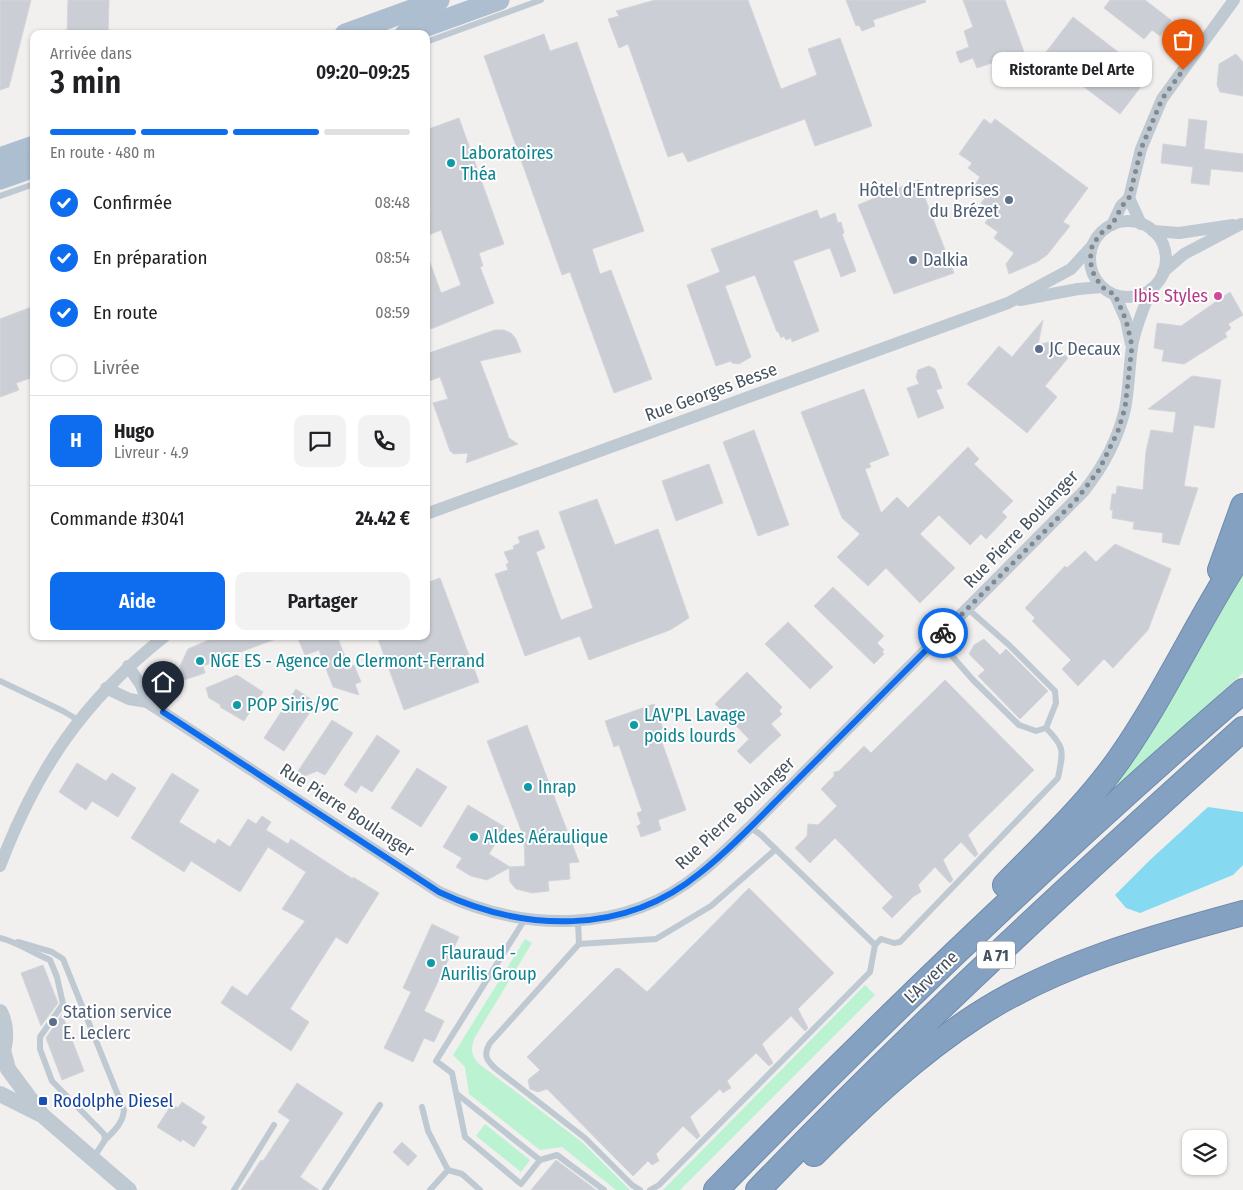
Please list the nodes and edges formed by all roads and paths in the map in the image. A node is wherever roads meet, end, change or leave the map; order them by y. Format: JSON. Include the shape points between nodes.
{"nodes":[{"id":1,"x":439,"y":0,"type":"edge"},
{"id":2,"x":498,"y":0,"type":"edge"},
{"id":3,"x":541,"y":0,"type":"edge"},
{"id":4,"x":1234,"y":0,"type":"edge"},
{"id":5,"x":356,"y":30,"type":"edge"},
{"id":6,"x":416,"y":30,"type":"edge"},
{"id":7,"x":430,"y":41,"type":"edge"},
{"id":8,"x":30,"y":147,"type":"edge"},
{"id":9,"x":0,"y":158,"type":"edge"},
{"id":10,"x":30,"y":168,"type":"edge"},
{"id":11,"x":0,"y":179,"type":"edge"},
{"id":12,"x":30,"y":185,"type":"edge"},
{"id":13,"x":0,"y":196,"type":"edge"},
{"id":14,"x":1129,"y":198,"type":"junction"},
{"id":15,"x":1141,"y":224,"type":"junction"},
{"id":16,"x":1242,"y":224,"type":"edge"},
{"id":17,"x":1112,"y":225,"type":"junction"},
{"id":18,"x":1153,"y":232,"type":"junction"},
{"id":19,"x":1092,"y":246,"type":"junction"},
{"id":20,"x":1164,"y":272,"type":"junction"},
{"id":21,"x":1102,"y":287,"type":"junction"},
{"id":22,"x":1151,"y":289,"type":"junction"},
{"id":23,"x":1115,"y":295,"type":"junction"},
{"id":24,"x":1008,"y":302,"type":"junction"},
{"id":25,"x":1132,"y":346,"type":"junction"},
{"id":26,"x":1243,"y":506,"type":"edge"},
{"id":27,"x":430,"y":513,"type":"edge"},
{"id":28,"x":1243,"y":552,"type":"edge"},
{"id":29,"x":968,"y":609,"type":"junction"},
{"id":30,"x":1197,"y":626,"type":"junction"},
{"id":31,"x":937,"y":639,"type":"junction"},
{"id":32,"x":160,"y":640,"type":"edge"},
{"id":33,"x":128,"y":666,"type":"junction"},
{"id":34,"x":0,"y":681,"type":"edge"},
{"id":35,"x":106,"y":688,"type":"junction"},
{"id":36,"x":1243,"y":691,"type":"edge"},
{"id":37,"x":147,"y":702,"type":"junction"},
{"id":38,"x":78,"y":720,"type":"junction"},
{"id":39,"x":1046,"y":728,"type":"junction"},
{"id":40,"x":1243,"y":728,"type":"edge"},
{"id":41,"x":750,"y":827,"type":"junction"},
{"id":42,"x":776,"y":849,"type":"junction"},
{"id":43,"x":1,"y":860,"type":"edge"},
{"id":44,"x":1243,"y":913,"type":"edge"},
{"id":45,"x":525,"y":919,"type":"junction"},
{"id":46,"x":578,"y":922,"type":"junction"},
{"id":47,"x":0,"y":938,"type":"edge"},
{"id":48,"x":12,"y":940,"type":"junction"},
{"id":49,"x":579,"y":944,"type":"junction"},
{"id":50,"x":875,"y":945,"type":"junction"},
{"id":51,"x":959,"y":949,"type":"junction"},
{"id":52,"x":0,"y":1012,"type":"edge"},
{"id":53,"x":2,"y":1054,"type":"edge"},
{"id":54,"x":0,"y":1094,"type":"edge"},
{"id":55,"x":457,"y":1094,"type":"junction"},
{"id":56,"x":380,"y":1105,"type":"dead end"},
{"id":57,"x":422,"y":1107,"type":"dead end"},
{"id":58,"x":42,"y":1115,"type":"junction"},
{"id":59,"x":274,"y":1124,"type":"dead end"},
{"id":60,"x":105,"y":1140,"type":"junction"},
{"id":61,"x":92,"y":1158,"type":"junction"},
{"id":62,"x":540,"y":1160,"type":"junction"},
{"id":63,"x":448,"y":1170,"type":"junction"},
{"id":64,"x":522,"y":1187,"type":"edge"},
{"id":65,"x":129,"y":1190,"type":"edge"},
{"id":66,"x":234,"y":1190,"type":"edge"},
{"id":67,"x":325,"y":1190,"type":"edge"},
{"id":68,"x":430,"y":1190,"type":"edge"},
{"id":69,"x":480,"y":1190,"type":"edge"},
{"id":70,"x":604,"y":1190,"type":"edge"},
{"id":71,"x":640,"y":1190,"type":"edge"},
{"id":72,"x":650,"y":1190,"type":"edge"},
{"id":73,"x":716,"y":1190,"type":"edge"},
{"id":74,"x":758,"y":1190,"type":"edge"},
{"id":75,"x":778,"y":1190,"type":"edge"}],
"edges":[{"from":1,"to":5,"type":"main road"},
{"from":2,"to":6,"type":"main road"},
{"from":3,"to":7,"type":"lane"},
{"from":4,"to":14,"type":"street","via":[[1162,99],[1141,149]]},
{"from":8,"to":9,"type":"main road"},
{"from":10,"to":11,"type":"main road"},
{"from":12,"to":13,"type":"lane"},
{"from":14,"to":15,"type":"street"},
{"from":14,"to":17,"type":"street"},
{"from":15,"to":17,"type":"street","via":[[1126,222]]},
{"from":15,"to":18,"type":"street"},
{"from":16,"to":18,"type":"street","via":[[1179,233]]},
{"from":16,"to":20,"type":"street","via":[[1184,254]]},
{"from":17,"to":19,"type":"street"},
{"from":18,"to":20,"type":"street","via":[[1165,250]]},
{"from":19,"to":21,"type":"street","via":[[1091,268]]},
{"from":19,"to":24,"type":"street","name":"Rue Georges Besse","via":[[1071,269]]},
{"from":20,"to":22,"type":"street"},
{"from":21,"to":23,"type":"street"},
{"from":21,"to":24,"type":"street","name":"Rue Georges Besse"},
{"from":22,"to":23,"type":"street","via":[[1138,296]]},
{"from":22,"to":25,"type":"street","name":"Rue Pierre Boulanger"},
{"from":23,"to":25,"type":"street","name":"Rue Pierre Boulanger","via":[[1126,320]]},
{"from":24,"to":27,"type":"street","name":"Rue Georges Besse"},
{"from":25,"to":29,"type":"street","name":"Rue Pierre Boulanger","via":[[1123,415],[1110,450],[1096,475],[1068,509]]},
{"from":26,"to":30,"type":"highway"},
{"from":28,"to":30,"type":"highway"},
{"from":29,"to":31,"type":"street","name":"Rue Pierre Boulanger"},
{"from":29,"to":39,"type":"lane","via":[[1054,691],[1056,704]]},
{"from":30,"to":51,"type":"highway","via":[[1120,758],[1085,802],[1004,886]]},
{"from":31,"to":39,"type":"lane","via":[[1018,725],[1036,731]]},
{"from":31,"to":41,"type":"street","name":"Rue Pierre Boulanger"},
{"from":32,"to":33,"type":"street"},
{"from":33,"to":35,"type":"street"},
{"from":33,"to":37,"type":"street","via":[[141,685]]},
{"from":34,"to":38,"type":"lane"},
{"from":35,"to":37,"type":"street","name":"Rue Pierre Boulanger","via":[[129,699]]},
{"from":35,"to":38,"type":"street"},
{"from":36,"to":51,"type":"highway","name":"L'Arverne","number":"A 71"},
{"from":37,"to":45,"type":"street","name":"Rue Pierre Boulanger","via":[[439,892],[487,911]]},
{"from":38,"to":43,"type":"street","via":[[35,785]]},
{"from":39,"to":50,"type":"lane","via":[[1063,751],[1058,778],[900,942],[894,944],[880,939]]},
{"from":40,"to":74,"type":"highway","name":"L'Arverne","number":"A 71","via":[[927,1019]]},
{"from":41,"to":42,"type":"lane"},
{"from":41,"to":46,"type":"street","name":"Rue Pierre Boulanger","via":[[700,874],[671,892],[631,912]]},
{"from":42,"to":49,"type":"lane","via":[[711,906],[656,939]]},
{"from":42,"to":50,"type":"lane"},
{"from":44,"to":75,"type":"highway","via":[[1151,939],[1089,961],[1030,986],[976,1016],[897,1075]]},
{"from":45,"to":46,"type":"street","name":"Rue Pierre Boulanger"},
{"from":45,"to":55,"type":"lane","via":[[436,1061],[452,1073]]},
{"from":46,"to":49,"type":"lane"},
{"from":47,"to":48,"type":"lane"},
{"from":48,"to":60,"type":"lane","via":[[52,952],[63,959],[124,1110],[118,1126]]},
{"from":48,"to":60,"type":"lane","via":[[50,960],[63,1004],[40,1038],[40,1049],[52,1081],[98,1127]]},
{"from":49,"to":71,"type":"lane","via":[[490,1043],[485,1058],[585,1138]]},
{"from":50,"to":72,"type":"lane","via":[[870,972],[659,1185]]},
{"from":51,"to":73,"type":"highway","name":"L'Arverne","number":"A 71"},
{"from":52,"to":53,"type":"street","via":[[5,1026]]},
{"from":53,"to":58,"type":"street","via":[[8,1069]]},
{"from":54,"to":58,"type":"street"},
{"from":55,"to":62,"type":"lane"},
{"from":55,"to":64,"type":"lane","via":[[465,1138]]},
{"from":56,"to":67,"type":"lane"},
{"from":57,"to":63,"type":"lane","via":[[428,1131]]},
{"from":58,"to":61,"type":"street"},
{"from":59,"to":66,"type":"lane"},
{"from":60,"to":61,"type":"lane"},
{"from":61,"to":65,"type":"street"},
{"from":62,"to":64,"type":"lane"},
{"from":62,"to":70,"type":"lane","via":[[557,1155]]},
{"from":63,"to":68,"type":"lane"},
{"from":63,"to":69,"type":"lane","via":[[462,1174]]}]}
